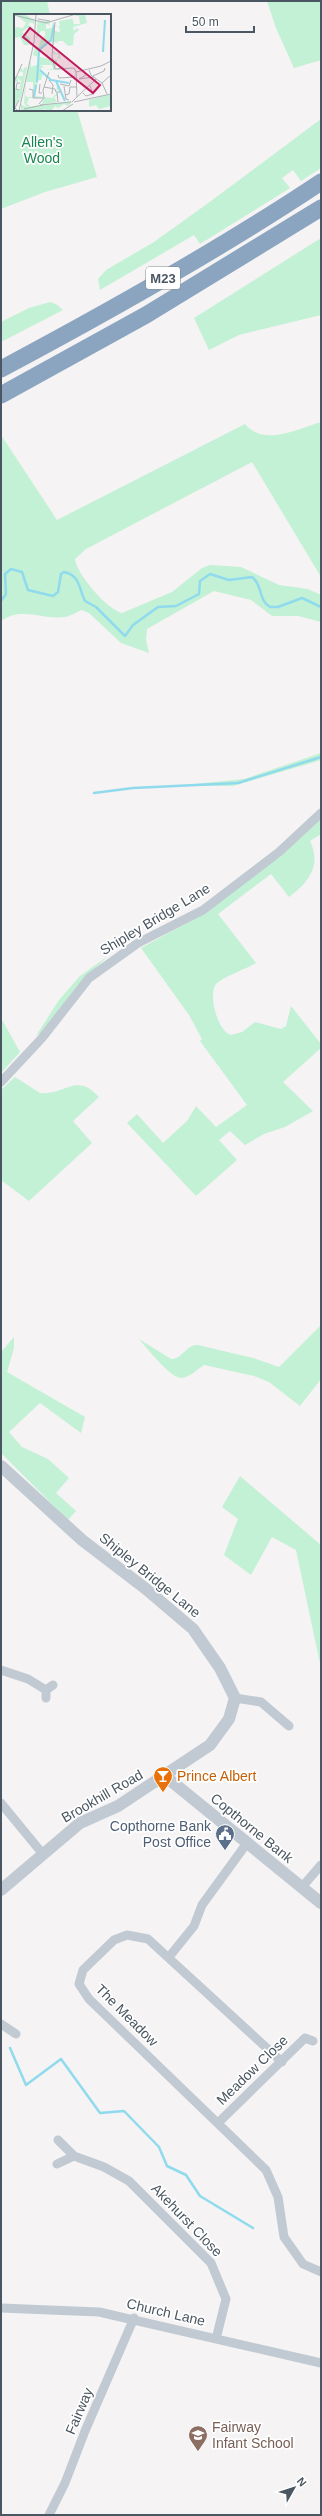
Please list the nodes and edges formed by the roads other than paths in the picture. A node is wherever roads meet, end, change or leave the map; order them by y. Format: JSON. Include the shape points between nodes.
{"nodes":[{"id":1,"x":321,"y":182,"type":"edge"},
{"id":2,"x":321,"y":208,"type":"edge"},
{"id":3,"x":1,"y":368,"type":"edge"},
{"id":4,"x":1,"y":395,"type":"edge"},
{"id":5,"x":321,"y":813,"type":"edge"},
{"id":6,"x":1,"y":1082,"type":"edge"},
{"id":7,"x":1,"y":1466,"type":"edge"},
{"id":8,"x":1,"y":1670,"type":"edge"},
{"id":9,"x":48,"y":1691,"type":"dead end"},
{"id":10,"x":235,"y":1698,"type":"junction"},
{"id":11,"x":289,"y":1726,"type":"dead end"},
{"id":12,"x":165,"y":1776,"type":"junction"},
{"id":13,"x":1,"y":1803,"type":"edge"},
{"id":14,"x":247,"y":1843,"type":"junction"},
{"id":15,"x":42,"y":1854,"type":"junction"},
{"id":16,"x":321,"y":1865,"type":"edge"},
{"id":17,"x":302,"y":1887,"type":"junction"},
{"id":18,"x":1,"y":1890,"type":"edge"},
{"id":19,"x":321,"y":1903,"type":"edge"},
{"id":20,"x":170,"y":1958,"type":"junction"},
{"id":21,"x":1,"y":2024,"type":"edge"},
{"id":22,"x":16,"y":2034,"type":"dead end"},
{"id":23,"x":308,"y":2037,"type":"dead end"},
{"id":24,"x":282,"y":2062,"type":"junction"},
{"id":25,"x":219,"y":2122,"type":"junction"},
{"id":26,"x":58,"y":2140,"type":"dead end"},
{"id":27,"x":74,"y":2156,"type":"junction"},
{"id":28,"x":57,"y":2164,"type":"dead end"},
{"id":29,"x":321,"y":2272,"type":"edge"},
{"id":30,"x":1,"y":2308,"type":"edge"},
{"id":31,"x":134,"y":2318,"type":"junction"},
{"id":32,"x":216,"y":2339,"type":"junction"},
{"id":33,"x":321,"y":2363,"type":"edge"},
{"id":34,"x":49,"y":2515,"type":"edge"}],
"edges":[{"from":1,"to":3,"type":"highway","number":"M23","via":[[166,277]]},
{"from":2,"to":4,"type":"highway","number":"M23","via":[[146,315]]},
{"from":5,"to":6,"type":"street","name":"Shipley Bridge Lane","via":[[279,852],[203,910],[138,943],[89,978],[42,1038]]},
{"from":7,"to":10,"type":"street","name":"Shipley Bridge Lane","via":[[82,1540],[193,1629],[220,1668]]},
{"from":8,"to":9,"type":"street","via":[[28,1679]]},
{"from":10,"to":11,"type":"street","via":[[261,1702]]},
{"from":10,"to":12,"type":"street","via":[[228,1719],[210,1745]]},
{"from":12,"to":14,"type":"street","name":"Copthorne Bank"},
{"from":12,"to":15,"type":"street","name":"Brookhill Road","via":[[118,1806],[80,1822]]},
{"from":13,"to":15,"type":"street"},
{"from":14,"to":17,"type":"street","name":"Copthorne Bank"},
{"from":14,"to":20,"type":"street","via":[[202,1905],[194,1926]]},
{"from":15,"to":18,"type":"street","name":"Brookhill Road"},
{"from":16,"to":17,"type":"street"},
{"from":17,"to":19,"type":"street","name":"Copthorne Bank"},
{"from":20,"to":24,"type":"street","name":"The Meadow"},
{"from":20,"to":25,"type":"street","name":"The Meadow","via":[[148,1939],[128,1935],[114,1940],[85,1967],[79,1984],[89,1999]]},
{"from":21,"to":22,"type":"street"},
{"from":23,"to":24,"type":"street","name":"Meadow Close"},
{"from":24,"to":25,"type":"street","name":"Meadow Close"},
{"from":25,"to":29,"type":"street","name":"The Meadow","via":[[266,2170],[278,2197],[284,2237],[303,2264]]},
{"from":26,"to":27,"type":"street","name":"Akehurst Close"},
{"from":27,"to":28,"type":"street"},
{"from":27,"to":32,"type":"street","name":"Akehurst Close","via":[[104,2167],[129,2181],[211,2263],[226,2299]]},
{"from":30,"to":31,"type":"street","name":"Church Lane","via":[[99,2312]]},
{"from":31,"to":32,"type":"street","name":"Church Lane"},
{"from":31,"to":34,"type":"street","name":"Fairway","via":[[65,2483]]},
{"from":32,"to":33,"type":"street","name":"Church Lane"}]}
